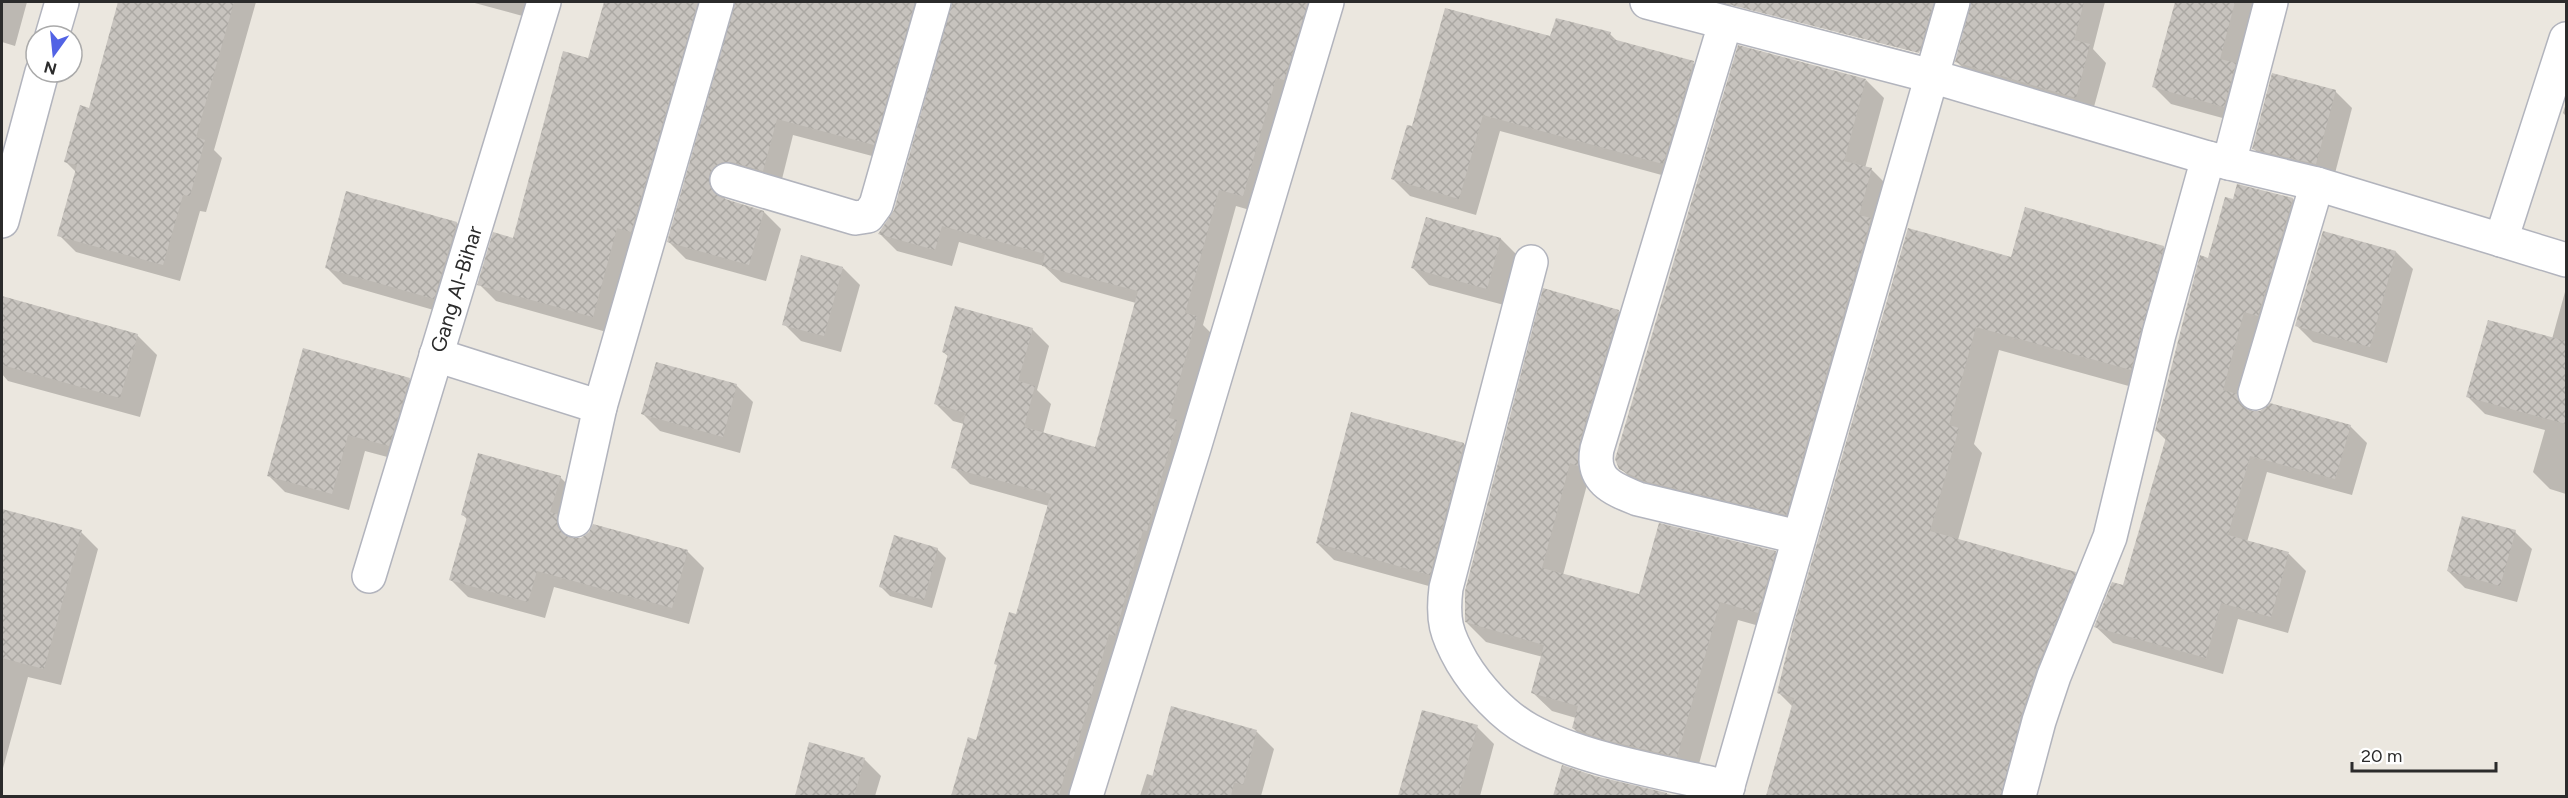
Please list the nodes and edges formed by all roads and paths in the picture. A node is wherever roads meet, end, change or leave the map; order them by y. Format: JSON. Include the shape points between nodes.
{"nodes":[{"id":1,"x":62,"y":2,"type":"edge"},
{"id":2,"x":544,"y":2,"type":"edge"},
{"id":3,"x":717,"y":2,"type":"edge"},
{"id":4,"x":934,"y":2,"type":"edge"},
{"id":5,"x":1327,"y":2,"type":"edge"},
{"id":6,"x":1647,"y":2,"type":"edge"},
{"id":7,"x":1953,"y":2,"type":"edge"},
{"id":8,"x":2271,"y":2,"type":"edge"},
{"id":9,"x":56,"y":24,"type":"edge"},
{"id":10,"x":1725,"y":24,"type":"junction"},
{"id":11,"x":2566,"y":39,"type":"edge"},
{"id":12,"x":1930,"y":76,"type":"junction"},
{"id":13,"x":39,"y":84,"type":"edge"},
{"id":14,"x":2218,"y":160,"type":"junction"},
{"id":15,"x":727,"y":180,"type":"dead end"},
{"id":16,"x":2317,"y":184,"type":"junction"},
{"id":17,"x":2,"y":221,"type":"edge"},
{"id":18,"x":2501,"y":240,"type":"junction"},
{"id":19,"x":2566,"y":260,"type":"edge"},
{"id":20,"x":1531,"y":262,"type":"dead end"},
{"id":21,"x":436,"y":354,"type":"junction"},
{"id":22,"x":2255,"y":393,"type":"dead end"},
{"id":23,"x":600,"y":407,"type":"junction"},
{"id":24,"x":575,"y":520,"type":"dead end"},
{"id":25,"x":1798,"y":537,"type":"junction"},
{"id":26,"x":369,"y":576,"type":"dead end"},
{"id":27,"x":1726,"y":792,"type":"edge"},
{"id":28,"x":1086,"y":796,"type":"edge"},
{"id":29,"x":2019,"y":796,"type":"edge"}],
"edges":[{"from":1,"to":9,"type":"street"},
{"from":2,"to":21,"type":"street","name":"Gang Al-Bihar"},
{"from":3,"to":23,"type":"street"},
{"from":4,"to":15,"type":"street","via":[[876,205],[868,216],[855,218]]},
{"from":5,"to":28,"type":"street"},
{"from":6,"to":10,"type":"street"},
{"from":7,"to":12,"type":"street"},
{"from":8,"to":14,"type":"street"},
{"from":10,"to":12,"type":"street"},
{"from":10,"to":25,"type":"street","via":[[1597,449],[1596,471],[1614,488],[1638,499]]},
{"from":11,"to":18,"type":"street"},
{"from":12,"to":14,"type":"street"},
{"from":12,"to":25,"type":"street"},
{"from":13,"to":17,"type":"street"},
{"from":14,"to":16,"type":"street"},
{"from":14,"to":29,"type":"street","via":[[2159,334],[2110,537],[2054,676]]},
{"from":16,"to":18,"type":"street"},
{"from":16,"to":22,"type":"street"},
{"from":18,"to":19,"type":"street"},
{"from":20,"to":27,"type":"street","via":[[1446,588],[1444,623],[1473,680],[1528,730],[1577,751]]},
{"from":21,"to":23,"type":"street"},
{"from":21,"to":26,"type":"street","name":"Gang Al-Bihar"},
{"from":23,"to":24,"type":"street"},
{"from":25,"to":27,"type":"street"}]}
